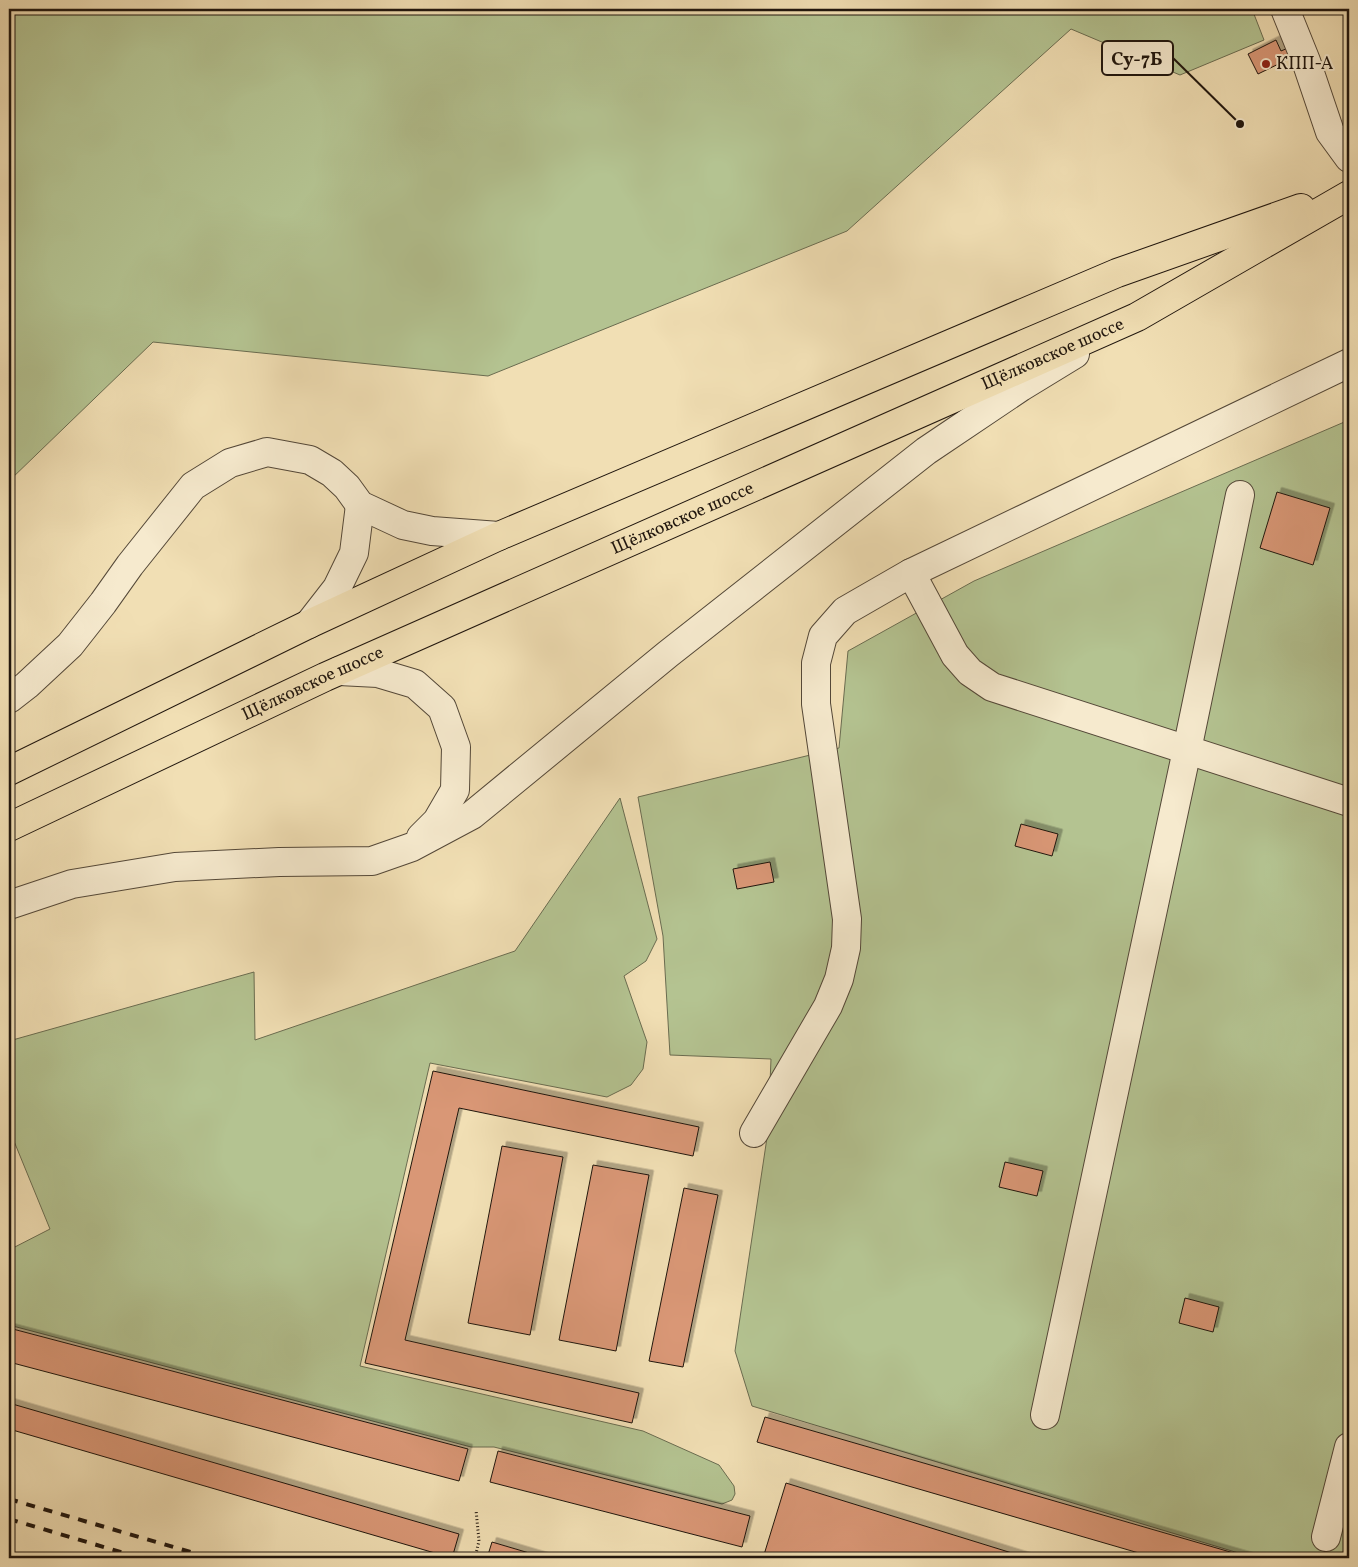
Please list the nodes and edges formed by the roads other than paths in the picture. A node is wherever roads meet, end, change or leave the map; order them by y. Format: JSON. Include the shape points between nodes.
{"nodes":[{"id":1,"x":1285,"y":9,"type":"edge"},
{"id":2,"x":1349,"y":158,"type":"edge"},
{"id":3,"x":1349,"y":191,"type":"edge"},
{"id":4,"x":1349,"y":195,"type":"edge"},
{"id":5,"x":1136,"y":316,"type":"junction"},
{"id":6,"x":1349,"y":363,"type":"edge"},
{"id":7,"x":1240,"y":495,"type":"dead end"},
{"id":8,"x":360,"y":505,"type":"junction"},
{"id":9,"x":499,"y":536,"type":"junction"},
{"id":10,"x":911,"y":573,"type":"junction"},
{"id":11,"x":309,"y":624,"type":"junction"},
{"id":12,"x":339,"y":671,"type":"junction"},
{"id":13,"x":9,"y":699,"type":"edge"},
{"id":14,"x":1187,"y":750,"type":"junction"},
{"id":15,"x":9,"y":771,"type":"edge"},
{"id":16,"x":1349,"y":802,"type":"edge"},
{"id":17,"x":9,"y":827,"type":"edge"},
{"id":18,"x":412,"y":847,"type":"junction"},
{"id":19,"x":9,"y":905,"type":"edge"},
{"id":20,"x":754,"y":1133,"type":"dead end"},
{"id":21,"x":1045,"y":1415,"type":"dead end"},
{"id":22,"x":1349,"y":1448,"type":"edge"},
{"id":23,"x":1326,"y":1537,"type":"dead end"}],
"edges":[{"from":1,"to":2,"type":"street","via":[[1330,132]]},
{"from":3,"to":9,"type":"main road","via":[[1117,273]]},
{"from":4,"to":5,"type":"main road","name":"Щёлковское шоссе"},
{"from":5,"to":12,"type":"main road","name":"Щёлковское шоссе"},
{"from":5,"to":18,"type":"street","via":[[926,451],[668,654],[472,815]]},
{"from":6,"to":10,"type":"street"},
{"from":7,"to":14,"type":"street"},
{"from":8,"to":9,"type":"street","via":[[403,525],[432,531]]},
{"from":8,"to":11,"type":"street","via":[[354,553],[337,588]]},
{"from":8,"to":13,"type":"street","via":[[347,486],[310,460],[267,452],[230,463],[193,486],[70,645]]},
{"from":9,"to":11,"type":"main road"},
{"from":10,"to":14,"type":"street","via":[[955,655],[970,672],[992,688]]},
{"from":10,"to":20,"type":"street","via":[[845,611],[823,636],[816,663],[816,704],[847,919],[846,948],[839,979],[828,1006]]},
{"from":11,"to":15,"type":"main road"},
{"from":12,"to":17,"type":"main road","name":"Щёлковское шоссе"},
{"from":12,"to":18,"type":"street","via":[[378,673],[415,684],[442,708],[456,747],[455,790],[437,821]]},
{"from":14,"to":16,"type":"street"},
{"from":14,"to":21,"type":"street"},
{"from":18,"to":19,"type":"street","via":[[372,861],[175,866],[72,884]]},
{"from":22,"to":23,"type":"street"}]}
